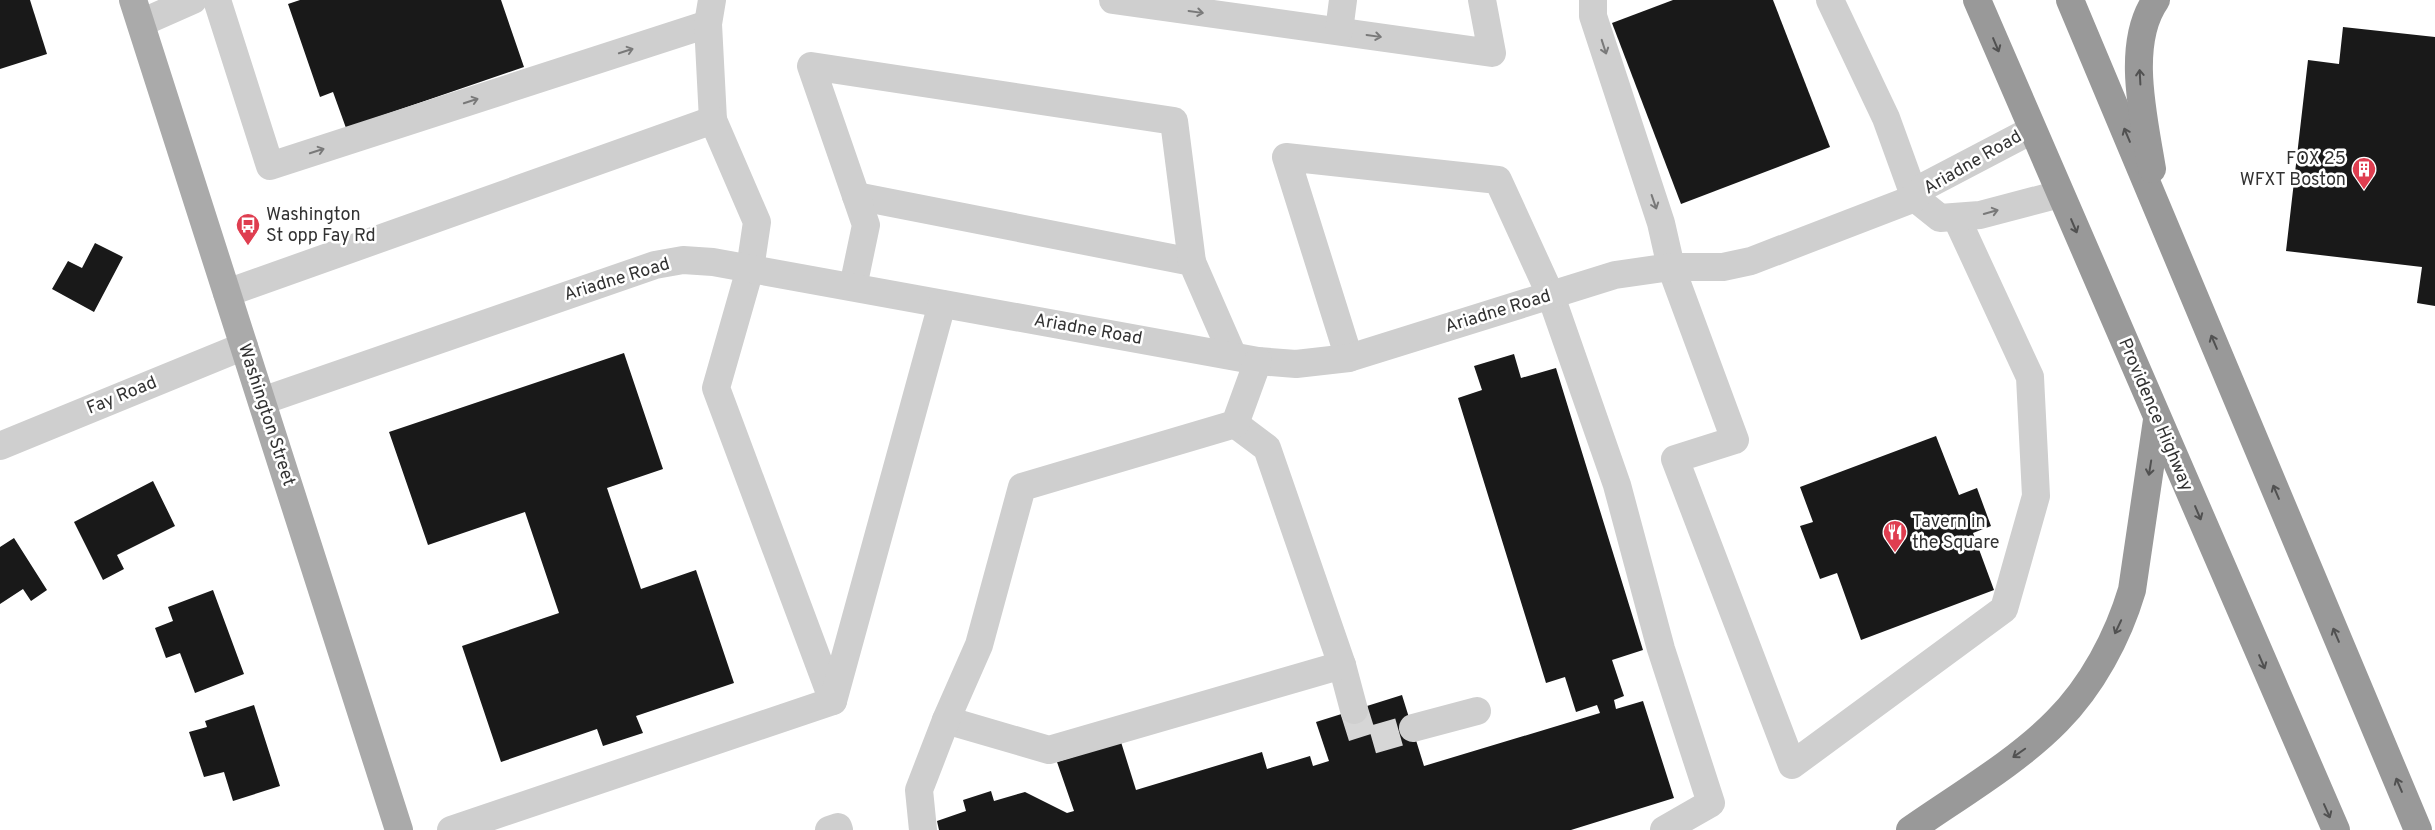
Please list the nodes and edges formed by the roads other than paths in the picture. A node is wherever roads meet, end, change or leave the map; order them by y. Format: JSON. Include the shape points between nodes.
{"nodes":[{"id":1,"x":193,"y":0,"type":"edge"},
{"id":2,"x":217,"y":0,"type":"edge"},
{"id":3,"x":1113,"y":0,"type":"edge"},
{"id":4,"x":1343,"y":0,"type":"edge"},
{"id":5,"x":1482,"y":0,"type":"edge"},
{"id":6,"x":1593,"y":0,"type":"edge"},
{"id":7,"x":1830,"y":0,"type":"edge"},
{"id":8,"x":1977,"y":0,"type":"edge"},
{"id":9,"x":2070,"y":0,"type":"edge"},
{"id":10,"x":2156,"y":0,"type":"edge"},
{"id":11,"x":137,"y":11,"type":"edge"},
{"id":12,"x":710,"y":12,"type":"edge"},
{"id":13,"x":1339,"y":32,"type":"junction"},
{"id":14,"x":713,"y":120,"type":"junction"},
{"id":15,"x":2032,"y":130,"type":"junction"},
{"id":16,"x":2060,"y":194,"type":"junction"},
{"id":17,"x":856,"y":196,"type":"junction"},
{"id":18,"x":1915,"y":198,"type":"junction"},
{"id":19,"x":2159,"y":212,"type":"junction"},
{"id":20,"x":1956,"y":217,"type":"junction"},
{"id":21,"x":1192,"y":262,"type":"junction"},
{"id":22,"x":1671,"y":267,"type":"junction"},
{"id":23,"x":750,"y":269,"type":"junction"},
{"id":24,"x":852,"y":287,"type":"junction"},
{"id":25,"x":227,"y":293,"type":"junction"},
{"id":26,"x":1551,"y":296,"type":"junction"},
{"id":27,"x":942,"y":304,"type":"junction"},
{"id":28,"x":244,"y":346,"type":"junction"},
{"id":29,"x":1350,"y":358,"type":"junction"},
{"id":30,"x":1245,"y":359,"type":"junction"},
{"id":31,"x":262,"y":401,"type":"junction"},
{"id":32,"x":2157,"y":420,"type":"junction"},
{"id":33,"x":1235,"y":424,"type":"junction"},
{"id":34,"x":0,"y":446,"type":"edge"},
{"id":35,"x":1342,"y":665,"type":"junction"},
{"id":36,"x":833,"y":701,"type":"junction"},
{"id":37,"x":1354,"y":710,"type":"tunnel mouth"},
{"id":38,"x":1477,"y":712,"type":"dead end"},
{"id":39,"x":946,"y":720,"type":"junction"},
{"id":40,"x":1412,"y":728,"type":"tunnel mouth"},
{"id":41,"x":399,"y":830,"type":"edge"},
{"id":42,"x":451,"y":830,"type":"edge"},
{"id":43,"x":829,"y":830,"type":"edge"},
{"id":44,"x":839,"y":830,"type":"edge"},
{"id":45,"x":923,"y":830,"type":"edge"},
{"id":46,"x":1664,"y":830,"type":"edge"},
{"id":47,"x":1910,"y":830,"type":"edge"},
{"id":48,"x":2336,"y":830,"type":"edge"},
{"id":49,"x":2418,"y":830,"type":"edge"}],
"edges":[{"from":1,"to":11,"type":"street"},
{"from":2,"to":12,"type":"street","one_way":true,"via":[[270,166]]},
{"from":3,"to":13,"type":"street","one_way":true},
{"from":4,"to":13,"type":"street"},
{"from":13,"to":5,"type":"street","one_way":true,"via":[[1492,53]]},
{"from":6,"to":22,"type":"street","one_way":true,"via":[[1594,16],[1662,223]]},
{"from":7,"to":18,"type":"street","via":[[1886,118]]},
{"from":8,"to":15,"type":"highway","name":"Providence Highway","one_way":true},
{"from":19,"to":9,"type":"highway","one_way":true},
{"from":19,"to":10,"type":"highway","one_way":true,"via":[[2140,77],[2141,37]]},
{"from":11,"to":25,"type":"main road","name":"Washington Street"},
{"from":12,"to":14,"type":"street"},
{"from":14,"to":23,"type":"street","via":[[757,222]]},
{"from":14,"to":25,"type":"street"},
{"from":15,"to":16,"type":"highway","name":"Providence Highway"},
{"from":15,"to":18,"type":"street","name":"Ariadne Road","via":[[1925,186]]},
{"from":20,"to":16,"type":"street","name":"Ariadne Road","one_way":true,"via":[[1980,215]]},
{"from":16,"to":32,"type":"highway","name":"Providence Highway","one_way":true},
{"from":17,"to":21,"type":"street"},
{"from":17,"to":21,"type":"street","via":[[811,66],[1174,121]]},
{"from":17,"to":24,"type":"street","via":[[866,225]]},
{"from":18,"to":20,"type":"street","name":"Ariadne Road","via":[[1940,218]]},
{"from":18,"to":22,"type":"street","name":"Ariadne Road","via":[[1751,262],[1723,267]]},
{"from":49,"to":19,"type":"highway","one_way":true},
{"from":20,"to":22,"type":"street","via":[[2030,377],[2036,496],[2004,609],[1792,765],[1675,459],[1735,440]]},
{"from":21,"to":30,"type":"street"},
{"from":22,"to":26,"type":"street","name":"Ariadne Road","via":[[1615,275]]},
{"from":23,"to":24,"type":"street","name":"Ariadne Road"},
{"from":23,"to":31,"type":"street","name":"Ariadne Road","via":[[684,260],[654,265]]},
{"from":23,"to":36,"type":"street","via":[[716,388]]},
{"from":24,"to":27,"type":"street","name":"Ariadne Road"},
{"from":25,"to":28,"type":"main road","name":"Washington Street"},
{"from":26,"to":29,"type":"street","name":"Ariadne Road"},
{"from":26,"to":29,"type":"street","via":[[1498,180],[1286,157]]},
{"from":26,"to":46,"type":"street","via":[[1617,485],[1661,649],[1711,803]]},
{"from":27,"to":30,"type":"street","name":"Ariadne Road"},
{"from":27,"to":36,"type":"street"},
{"from":28,"to":31,"type":"main road","name":"Washington Street"},
{"from":28,"to":34,"type":"street","name":"Fay Road"},
{"from":29,"to":30,"type":"street","name":"Ariadne Road","via":[[1296,364]]},
{"from":30,"to":33,"type":"street"},
{"from":31,"to":41,"type":"main road","name":"Washington Street"},
{"from":32,"to":47,"type":"highway","one_way":true,"via":[[2132,590],[2126,612],[2086,685],[2057,721],[2027,748]]},
{"from":32,"to":48,"type":"highway","name":"Providence Highway","one_way":true},
{"from":33,"to":35,"type":"street","via":[[1267,448]]},
{"from":33,"to":39,"type":"street","via":[[1022,488],[978,645]]},
{"from":35,"to":37,"type":"street"},
{"from":35,"to":39,"type":"street","via":[[1049,750]]},
{"from":36,"to":42,"type":"street"},
{"from":38,"to":40,"type":"street"},
{"from":39,"to":45,"type":"street","via":[[919,790]]},
{"from":43,"to":44,"type":"street","via":[[838,827]]}]}
